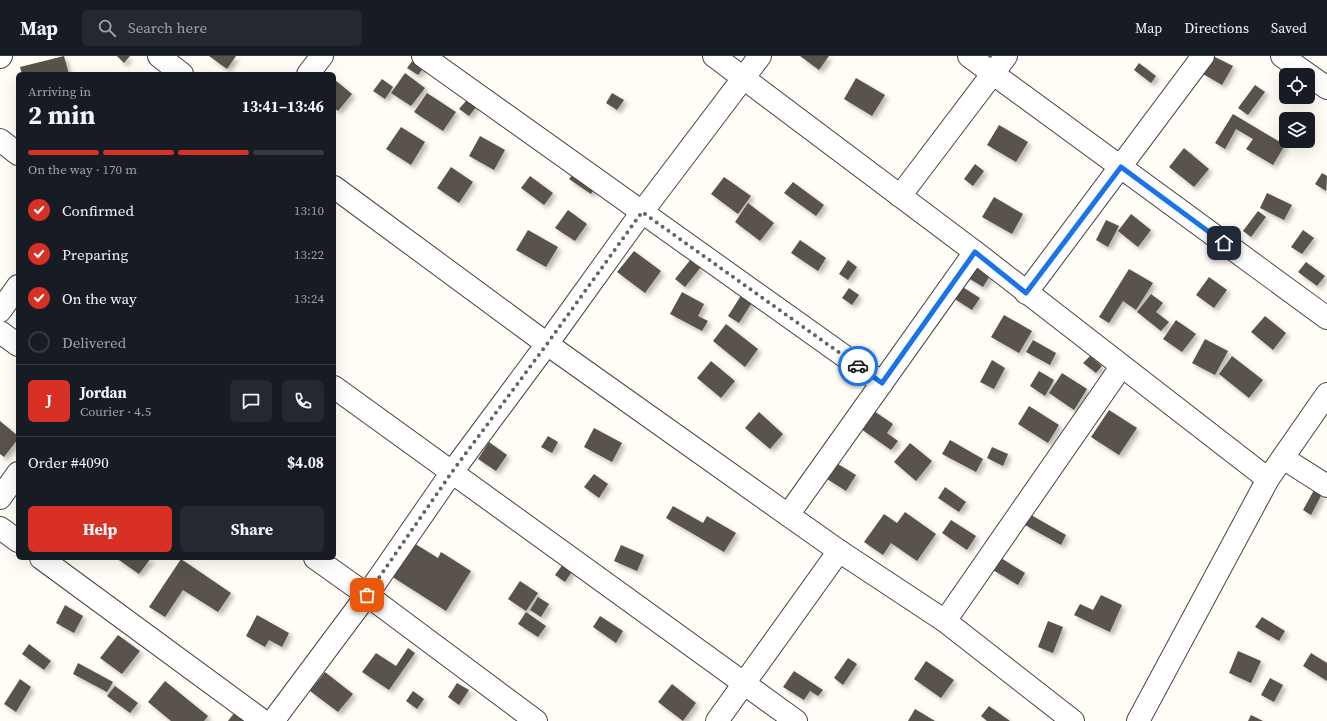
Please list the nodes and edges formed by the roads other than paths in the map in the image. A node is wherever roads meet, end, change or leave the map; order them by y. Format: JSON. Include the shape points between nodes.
{"nodes":[{"id":1,"x":159,"y":56,"type":"edge"},
{"id":2,"x":322,"y":56,"type":"edge"},
{"id":3,"x":423,"y":56,"type":"edge"},
{"id":4,"x":714,"y":56,"type":"edge"},
{"id":5,"x":760,"y":56,"type":"edge"},
{"id":6,"x":969,"y":56,"type":"edge"},
{"id":7,"x":1006,"y":56,"type":"edge"},
{"id":8,"x":1203,"y":56,"type":"edge"},
{"id":9,"x":1282,"y":56,"type":"edge"},
{"id":10,"x":179,"y":72,"type":"edge"},
{"id":11,"x":310,"y":72,"type":"edge"},
{"id":12,"x":993,"y":73,"type":"junction"},
{"id":13,"x":744,"y":77,"type":"junction"},
{"id":14,"x":1327,"y":88,"type":"edge"},
{"id":15,"x":0,"y":140,"type":"edge"},
{"id":16,"x":16,"y":152,"type":"edge"},
{"id":17,"x":1121,"y":167,"type":"junction"},
{"id":18,"x":336,"y":188,"type":"edge"},
{"id":19,"x":900,"y":196,"type":"junction"},
{"id":20,"x":642,"y":212,"type":"junction"},
{"id":21,"x":975,"y":252,"type":"junction"},
{"id":22,"x":16,"y":289,"type":"edge"},
{"id":23,"x":1026,"y":293,"type":"junction"},
{"id":24,"x":0,"y":311,"type":"edge"},
{"id":25,"x":1327,"y":318,"type":"edge"},
{"id":26,"x":0,"y":332,"type":"edge"},
{"id":27,"x":16,"y":344,"type":"edge"},
{"id":28,"x":547,"y":344,"type":"junction"},
{"id":29,"x":1121,"y":367,"type":"junction"},
{"id":30,"x":882,"y":383,"type":"junction"},
{"id":31,"x":336,"y":388,"type":"edge"},
{"id":32,"x":1327,"y":394,"type":"edge"},
{"id":33,"x":1284,"y":458,"type":"junction"},
{"id":34,"x":452,"y":472,"type":"junction"},
{"id":35,"x":16,"y":477,"type":"edge"},
{"id":36,"x":1268,"y":479,"type":"junction"},
{"id":37,"x":1327,"y":486,"type":"edge"},
{"id":38,"x":0,"y":498,"type":"edge"},
{"id":39,"x":788,"y":515,"type":"junction"},
{"id":40,"x":0,"y":528,"type":"edge"},
{"id":41,"x":16,"y":540,"type":"edge"},
{"id":42,"x":839,"y":551,"type":"junction"},
{"id":43,"x":43,"y":560,"type":"edge"},
{"id":44,"x":318,"y":560,"type":"edge"},
{"id":45,"x":367,"y":595,"type":"junction"},
{"id":46,"x":945,"y":622,"type":"junction"},
{"id":47,"x":744,"y":683,"type":"junction"},
{"id":48,"x":262,"y":721,"type":"edge"},
{"id":49,"x":273,"y":721,"type":"edge"},
{"id":50,"x":536,"y":721,"type":"edge"},
{"id":51,"x":717,"y":721,"type":"edge"},
{"id":52,"x":796,"y":721,"type":"edge"},
{"id":53,"x":1073,"y":721,"type":"edge"},
{"id":54,"x":1138,"y":721,"type":"edge"}],
"edges":[{"from":1,"to":10,"type":"street"},
{"from":2,"to":11,"type":"street"},
{"from":3,"to":20,"type":"street"},
{"from":4,"to":13,"type":"street"},
{"from":5,"to":13,"type":"street"},
{"from":6,"to":12,"type":"street"},
{"from":7,"to":12,"type":"street"},
{"from":8,"to":17,"type":"street"},
{"from":9,"to":14,"type":"street"},
{"from":12,"to":17,"type":"street"},
{"from":12,"to":19,"type":"street"},
{"from":13,"to":19,"type":"street"},
{"from":13,"to":20,"type":"street"},
{"from":15,"to":16,"type":"street"},
{"from":17,"to":23,"type":"street"},
{"from":17,"to":25,"type":"street"},
{"from":18,"to":28,"type":"street"},
{"from":19,"to":21,"type":"street"},
{"from":20,"to":28,"type":"street"},
{"from":20,"to":30,"type":"street"},
{"from":21,"to":23,"type":"street"},
{"from":21,"to":30,"type":"street"},
{"from":22,"to":24,"type":"street"},
{"from":23,"to":29,"type":"street"},
{"from":26,"to":27,"type":"street"},
{"from":28,"to":34,"type":"street"},
{"from":28,"to":39,"type":"street"},
{"from":29,"to":36,"type":"street"},
{"from":29,"to":46,"type":"street"},
{"from":30,"to":39,"type":"street"},
{"from":31,"to":34,"type":"street"},
{"from":32,"to":33,"type":"street"},
{"from":33,"to":36,"type":"street"},
{"from":33,"to":37,"type":"street"},
{"from":34,"to":45,"type":"street"},
{"from":34,"to":47,"type":"street"},
{"from":35,"to":38,"type":"street"},
{"from":36,"to":54,"type":"street"},
{"from":39,"to":42,"type":"street"},
{"from":40,"to":41,"type":"street"},
{"from":42,"to":46,"type":"street"},
{"from":42,"to":47,"type":"street"},
{"from":43,"to":48,"type":"street"},
{"from":44,"to":45,"type":"street"},
{"from":45,"to":49,"type":"street"},
{"from":45,"to":50,"type":"street"},
{"from":46,"to":53,"type":"street"},
{"from":47,"to":51,"type":"street"},
{"from":47,"to":52,"type":"street"}]}
